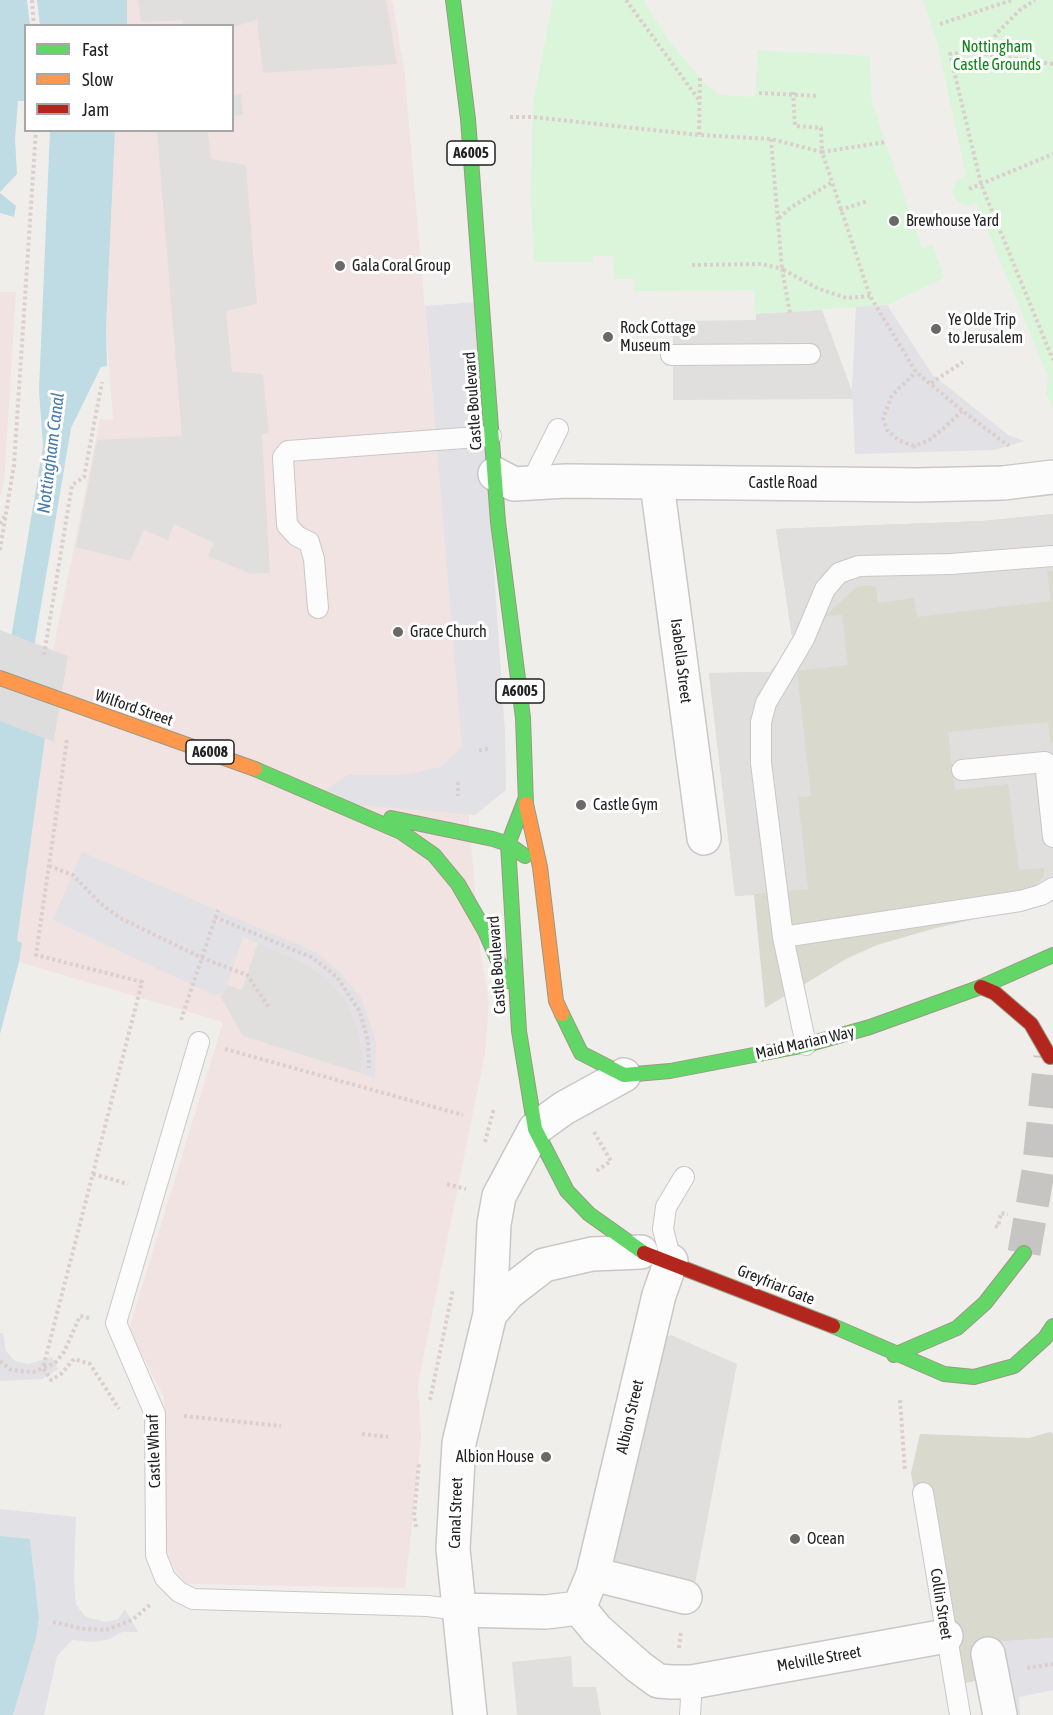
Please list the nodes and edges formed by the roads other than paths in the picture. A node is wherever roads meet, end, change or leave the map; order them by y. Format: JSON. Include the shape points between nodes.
{"nodes":[{"id":1,"x":472,"y":0,"type":"edge"},
{"id":2,"x":454,"y":5,"type":"edge"},
{"id":3,"x":810,"y":354,"type":"dead end"},
{"id":4,"x":671,"y":355,"type":"dead end"},
{"id":5,"x":558,"y":429,"type":"dead end"},
{"id":6,"x":491,"y":436,"type":"junction"},
{"id":7,"x":1053,"y":477,"type":"edge"},
{"id":8,"x":509,"y":484,"type":"junction"},
{"id":9,"x":657,"y":484,"type":"junction"},
{"id":10,"x":1053,"y":556,"type":"edge"},
{"id":11,"x":318,"y":608,"type":"dead end"},
{"id":12,"x":0,"y":678,"type":"edge"},
{"id":13,"x":962,"y":770,"type":"dead end"},
{"id":14,"x":525,"y":800,"type":"junction"},
{"id":15,"x":357,"y":810,"type":"junction"},
{"id":16,"x":1053,"y":837,"type":"edge"},
{"id":17,"x":704,"y":838,"type":"dead end"},
{"id":18,"x":508,"y":844,"type":"junction"},
{"id":19,"x":540,"y":867,"type":"junction"},
{"id":20,"x":1053,"y":888,"type":"edge"},
{"id":21,"x":783,"y":937,"type":"junction"},
{"id":22,"x":1053,"y":955,"type":"edge"},
{"id":23,"x":981,"y":987,"type":"junction"},
{"id":24,"x":515,"y":999,"type":"junction"},
{"id":25,"x":199,"y":1042,"type":"road end"},
{"id":26,"x":807,"y":1045,"type":"junction"},
{"id":27,"x":1050,"y":1057,"type":"dead end"},
{"id":28,"x":624,"y":1075,"type":"junction"},
{"id":29,"x":535,"y":1129,"type":"junction"},
{"id":30,"x":684,"y":1177,"type":"dead end"},
{"id":31,"x":1024,"y":1253,"type":"tunnel mouth"},
{"id":32,"x":656,"y":1257,"type":"junction"},
{"id":33,"x":490,"y":1314,"type":"junction"},
{"id":34,"x":1053,"y":1326,"type":"edge"},
{"id":35,"x":894,"y":1355,"type":"junction"},
{"id":36,"x":923,"y":1493,"type":"dead end"},
{"id":37,"x":593,"y":1574,"type":"junction"},
{"id":38,"x":685,"y":1597,"type":"dead end"},
{"id":39,"x":579,"y":1608,"type":"junction"},
{"id":40,"x":458,"y":1610,"type":"junction"},
{"id":41,"x":946,"y":1636,"type":"junction"},
{"id":42,"x":988,"y":1654,"type":"dead end"},
{"id":43,"x":692,"y":1682,"type":"junction"},
{"id":44,"x":470,"y":1715,"type":"edge"},
{"id":45,"x":690,"y":1715,"type":"edge"},
{"id":46,"x":960,"y":1715,"type":"edge"},
{"id":47,"x":1000,"y":1715,"type":"edge"}],
"edges":[{"from":1,"to":2,"type":"main road"},
{"from":2,"to":6,"type":"main road","name":"Castle Boulevard","number":"A6005","via":[[468,119]]},
{"from":3,"to":4,"type":"lane"},
{"from":5,"to":8,"type":"lane"},
{"from":6,"to":8,"type":"main road","name":"Castle Boulevard","number":"A6005"},
{"from":6,"to":11,"type":"lane","via":[[288,451],[283,457],[287,525],[309,543]]},
{"from":7,"to":9,"type":"street","name":"Castle Road","via":[[1003,483],[917,485]]},
{"from":8,"to":9,"type":"street","name":"Castle Road"},
{"from":8,"to":14,"type":"main road","name":"Castle Boulevard","number":"A6005","via":[[524,718]]},
{"from":9,"to":17,"type":"street","name":"Isabella Street"},
{"from":10,"to":21,"type":"lane","via":[[859,567],[839,573],[825,589],[804,639],[766,703],[761,722],[761,763]]},
{"from":12,"to":15,"type":"main road","name":"Wilford Street","number":"A6008","via":[[273,775]]},
{"from":13,"to":16,"type":"lane","via":[[1045,762]]},
{"from":14,"to":18,"type":"main road","name":"Castle Boulevard"},
{"from":14,"to":19,"type":"main road","name":"Castle Boulevard","number":"A6005"},
{"from":15,"to":18,"type":"main road","name":"Wilford Street","number":"A6008"},
{"from":15,"to":24,"type":"main road","name":"Wilford Street","number":"A6008","via":[[401,832],[434,855],[458,884],[485,931]]},
{"from":18,"to":19,"type":"main road","name":"Wilford Street","number":"A6008"},
{"from":18,"to":24,"type":"main road","name":"Castle Boulevard"},
{"from":19,"to":28,"type":"main road","name":"Castle Boulevard","via":[[556,1001],[581,1053]]},
{"from":20,"to":21,"type":"lane","via":[[1020,901]]},
{"from":21,"to":26,"type":"lane"},
{"from":22,"to":23,"type":"main road","name":"Maid Marian Way"},
{"from":23,"to":26,"type":"main road","name":"Maid Marian Way"},
{"from":23,"to":27,"type":"main road","via":[[995,993],[1030,1024]]},
{"from":24,"to":29,"type":"main road","name":"Castle Boulevard"},
{"from":25,"to":40,"type":"lane","name":"Castle Wharf","via":[[116,1323],[155,1414],[156,1555],[165,1578],[193,1599]]},
{"from":26,"to":28,"type":"main road","name":"Maid Marian Way","via":[[670,1071]]},
{"from":28,"to":29,"type":"street","name":"Maid Marian Way"},
{"from":29,"to":32,"type":"main road","name":"Greyfriar Gate","via":[[567,1191],[589,1214]]},
{"from":29,"to":33,"type":"street","name":"Canal Street","via":[[499,1196]]},
{"from":30,"to":32,"type":"lane","via":[[666,1206]]},
{"from":31,"to":35,"type":"main road","via":[[985,1303],[957,1328]]},
{"from":32,"to":33,"type":"street","name":"Canal Street","via":[[592,1254],[544,1265],[508,1293]]},
{"from":32,"to":35,"type":"main road","name":"Greyfriar Gate","via":[[813,1317]]},
{"from":32,"to":37,"type":"street","name":"Albion Street","via":[[659,1295]]},
{"from":33,"to":40,"type":"street","name":"Canal Street","via":[[459,1443],[453,1549]]},
{"from":34,"to":35,"type":"main road","name":"Greyfriar Gate","via":[[1014,1366],[974,1377],[944,1374]]},
{"from":36,"to":41,"type":"lane","name":"Collin Street"},
{"from":37,"to":38,"type":"street"},
{"from":37,"to":39,"type":"street","name":"Albion Street"},
{"from":39,"to":40,"type":"street","via":[[546,1612]]},
{"from":39,"to":43,"type":"street","name":"Melville Street","via":[[597,1630],[658,1681]]},
{"from":40,"to":44,"type":"street","name":"Canal Street"},
{"from":41,"to":43,"type":"street","name":"Melville Street"},
{"from":41,"to":46,"type":"lane","name":"Collin Street"},
{"from":42,"to":47,"type":"street"},
{"from":43,"to":45,"type":"lane"}]}
